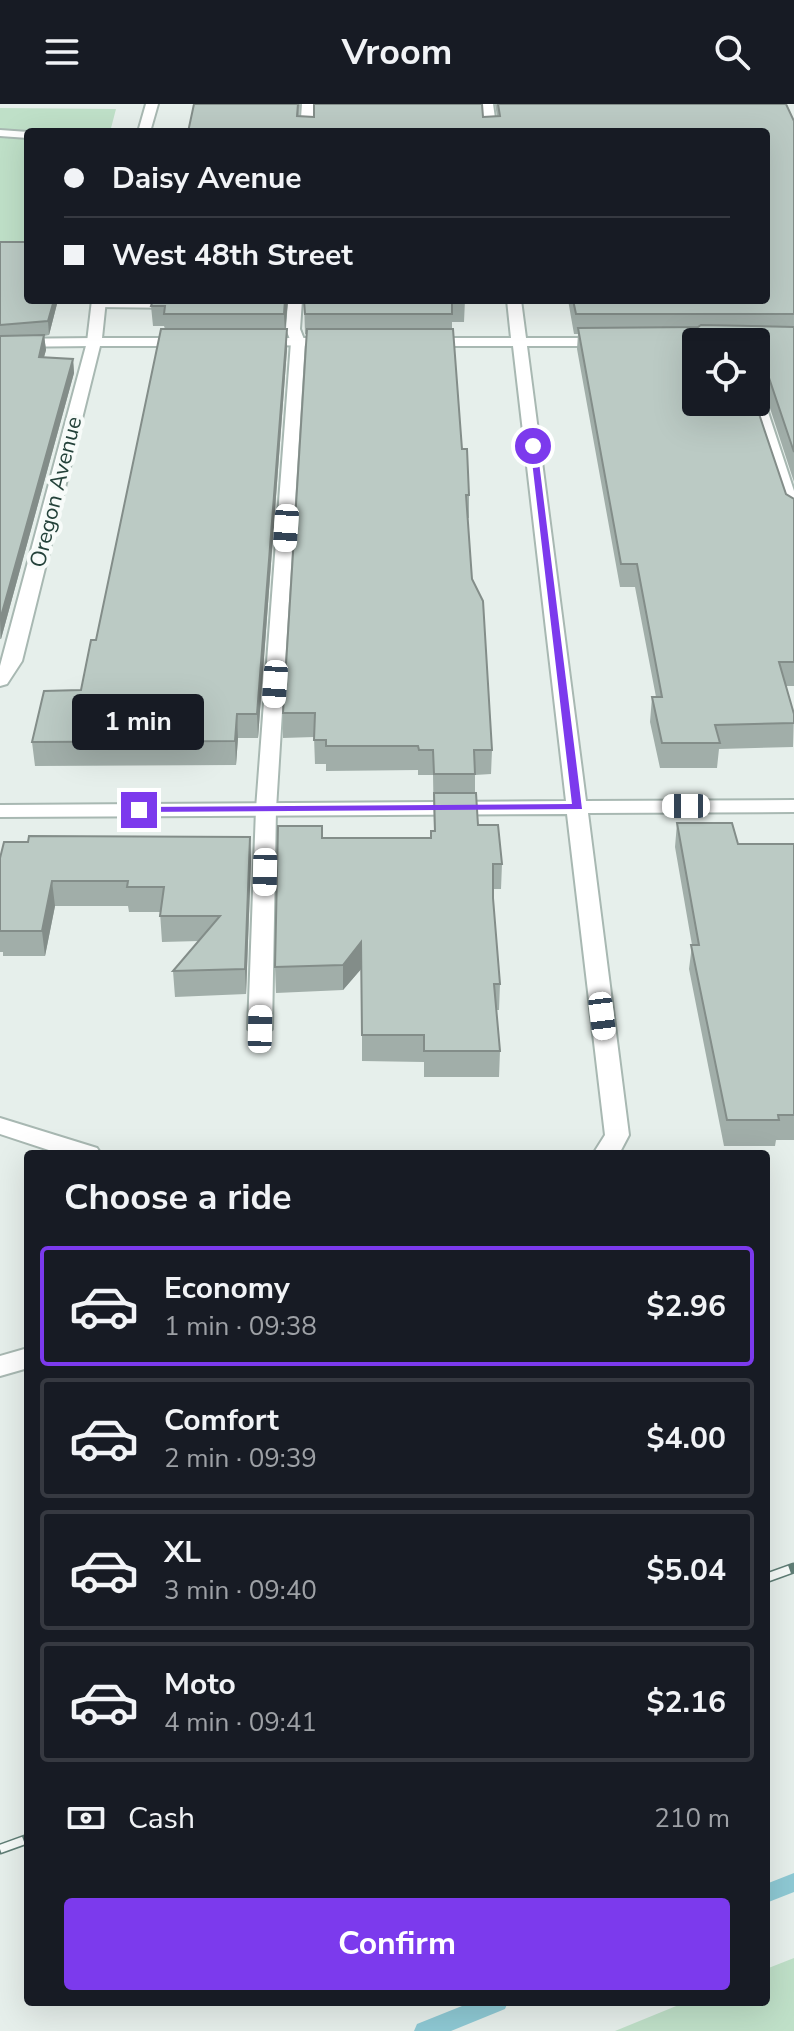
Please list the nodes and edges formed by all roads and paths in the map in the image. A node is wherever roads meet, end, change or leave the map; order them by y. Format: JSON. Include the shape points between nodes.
{"nodes":[{"id":1,"x":152,"y":104,"type":"edge"},
{"id":2,"x":308,"y":104,"type":"edge"},
{"id":3,"x":487,"y":104,"type":"edge"},
{"id":4,"x":145,"y":128,"type":"edge"},
{"id":5,"x":306,"y":128,"type":"edge"},
{"id":6,"x":490,"y":128,"type":"edge"},
{"id":7,"x":0,"y":133,"type":"edge"},
{"id":8,"x":24,"y":135,"type":"edge"},
{"id":9,"x":99,"y":304,"type":"edge"},
{"id":10,"x":295,"y":304,"type":"edge"},
{"id":11,"x":515,"y":304,"type":"edge"},
{"id":12,"x":94,"y":342,"type":"junction"},
{"id":13,"x":204,"y":342,"type":"edge"},
{"id":14,"x":235,"y":342,"type":"edge"},
{"id":15,"x":298,"y":342,"type":"junction"},
{"id":16,"x":362,"y":342,"type":"edge"},
{"id":17,"x":409,"y":342,"type":"edge"},
{"id":18,"x":629,"y":342,"type":"edge"},
{"id":19,"x":0,"y":343,"type":"edge"},
{"id":20,"x":520,"y":343,"type":"junction"},
{"id":21,"x":761,"y":416,"type":"edge"},
{"id":22,"x":794,"y":516,"type":"edge"},
{"id":23,"x":0,"y":680,"type":"edge"},
{"id":24,"x":794,"y":806,"type":"edge"},
{"id":25,"x":578,"y":807,"type":"junction"},
{"id":26,"x":266,"y":809,"type":"junction"},
{"id":27,"x":0,"y":811,"type":"edge"},
{"id":28,"x":260,"y":1029,"type":"dead end"},
{"id":29,"x":0,"y":1126,"type":"edge"},
{"id":30,"x":75,"y":1150,"type":"edge"},
{"id":31,"x":608,"y":1150,"type":"edge"},
{"id":32,"x":24,"y":1359,"type":"edge"},
{"id":33,"x":0,"y":1366,"type":"edge"}],
"edges":[{"from":1,"to":4,"type":"street"},
{"from":2,"to":5,"type":"street"},
{"from":3,"to":6,"type":"street"},
{"from":7,"to":8,"type":"street"},
{"from":9,"to":12,"type":"street","name":"Oregon Avenue"},
{"from":10,"to":15,"type":"street"},
{"from":11,"to":20,"type":"street"},
{"from":12,"to":13,"type":"street"},
{"from":12,"to":19,"type":"street"},
{"from":12,"to":23,"type":"street","name":"Oregon Avenue","via":[[13,661]]},
{"from":14,"to":15,"type":"street"},
{"from":15,"to":16,"type":"street"},
{"from":15,"to":26,"type":"street"},
{"from":17,"to":20,"type":"street"},
{"from":18,"to":20,"type":"street"},
{"from":20,"to":25,"type":"street"},
{"from":21,"to":22,"type":"street"},
{"from":24,"to":25,"type":"street"},
{"from":25,"to":26,"type":"street"},
{"from":25,"to":31,"type":"street","via":[[617,1135]]},
{"from":26,"to":27,"type":"street"},
{"from":26,"to":28,"type":"street"},
{"from":29,"to":30,"type":"street"},
{"from":32,"to":33,"type":"street"}]}
